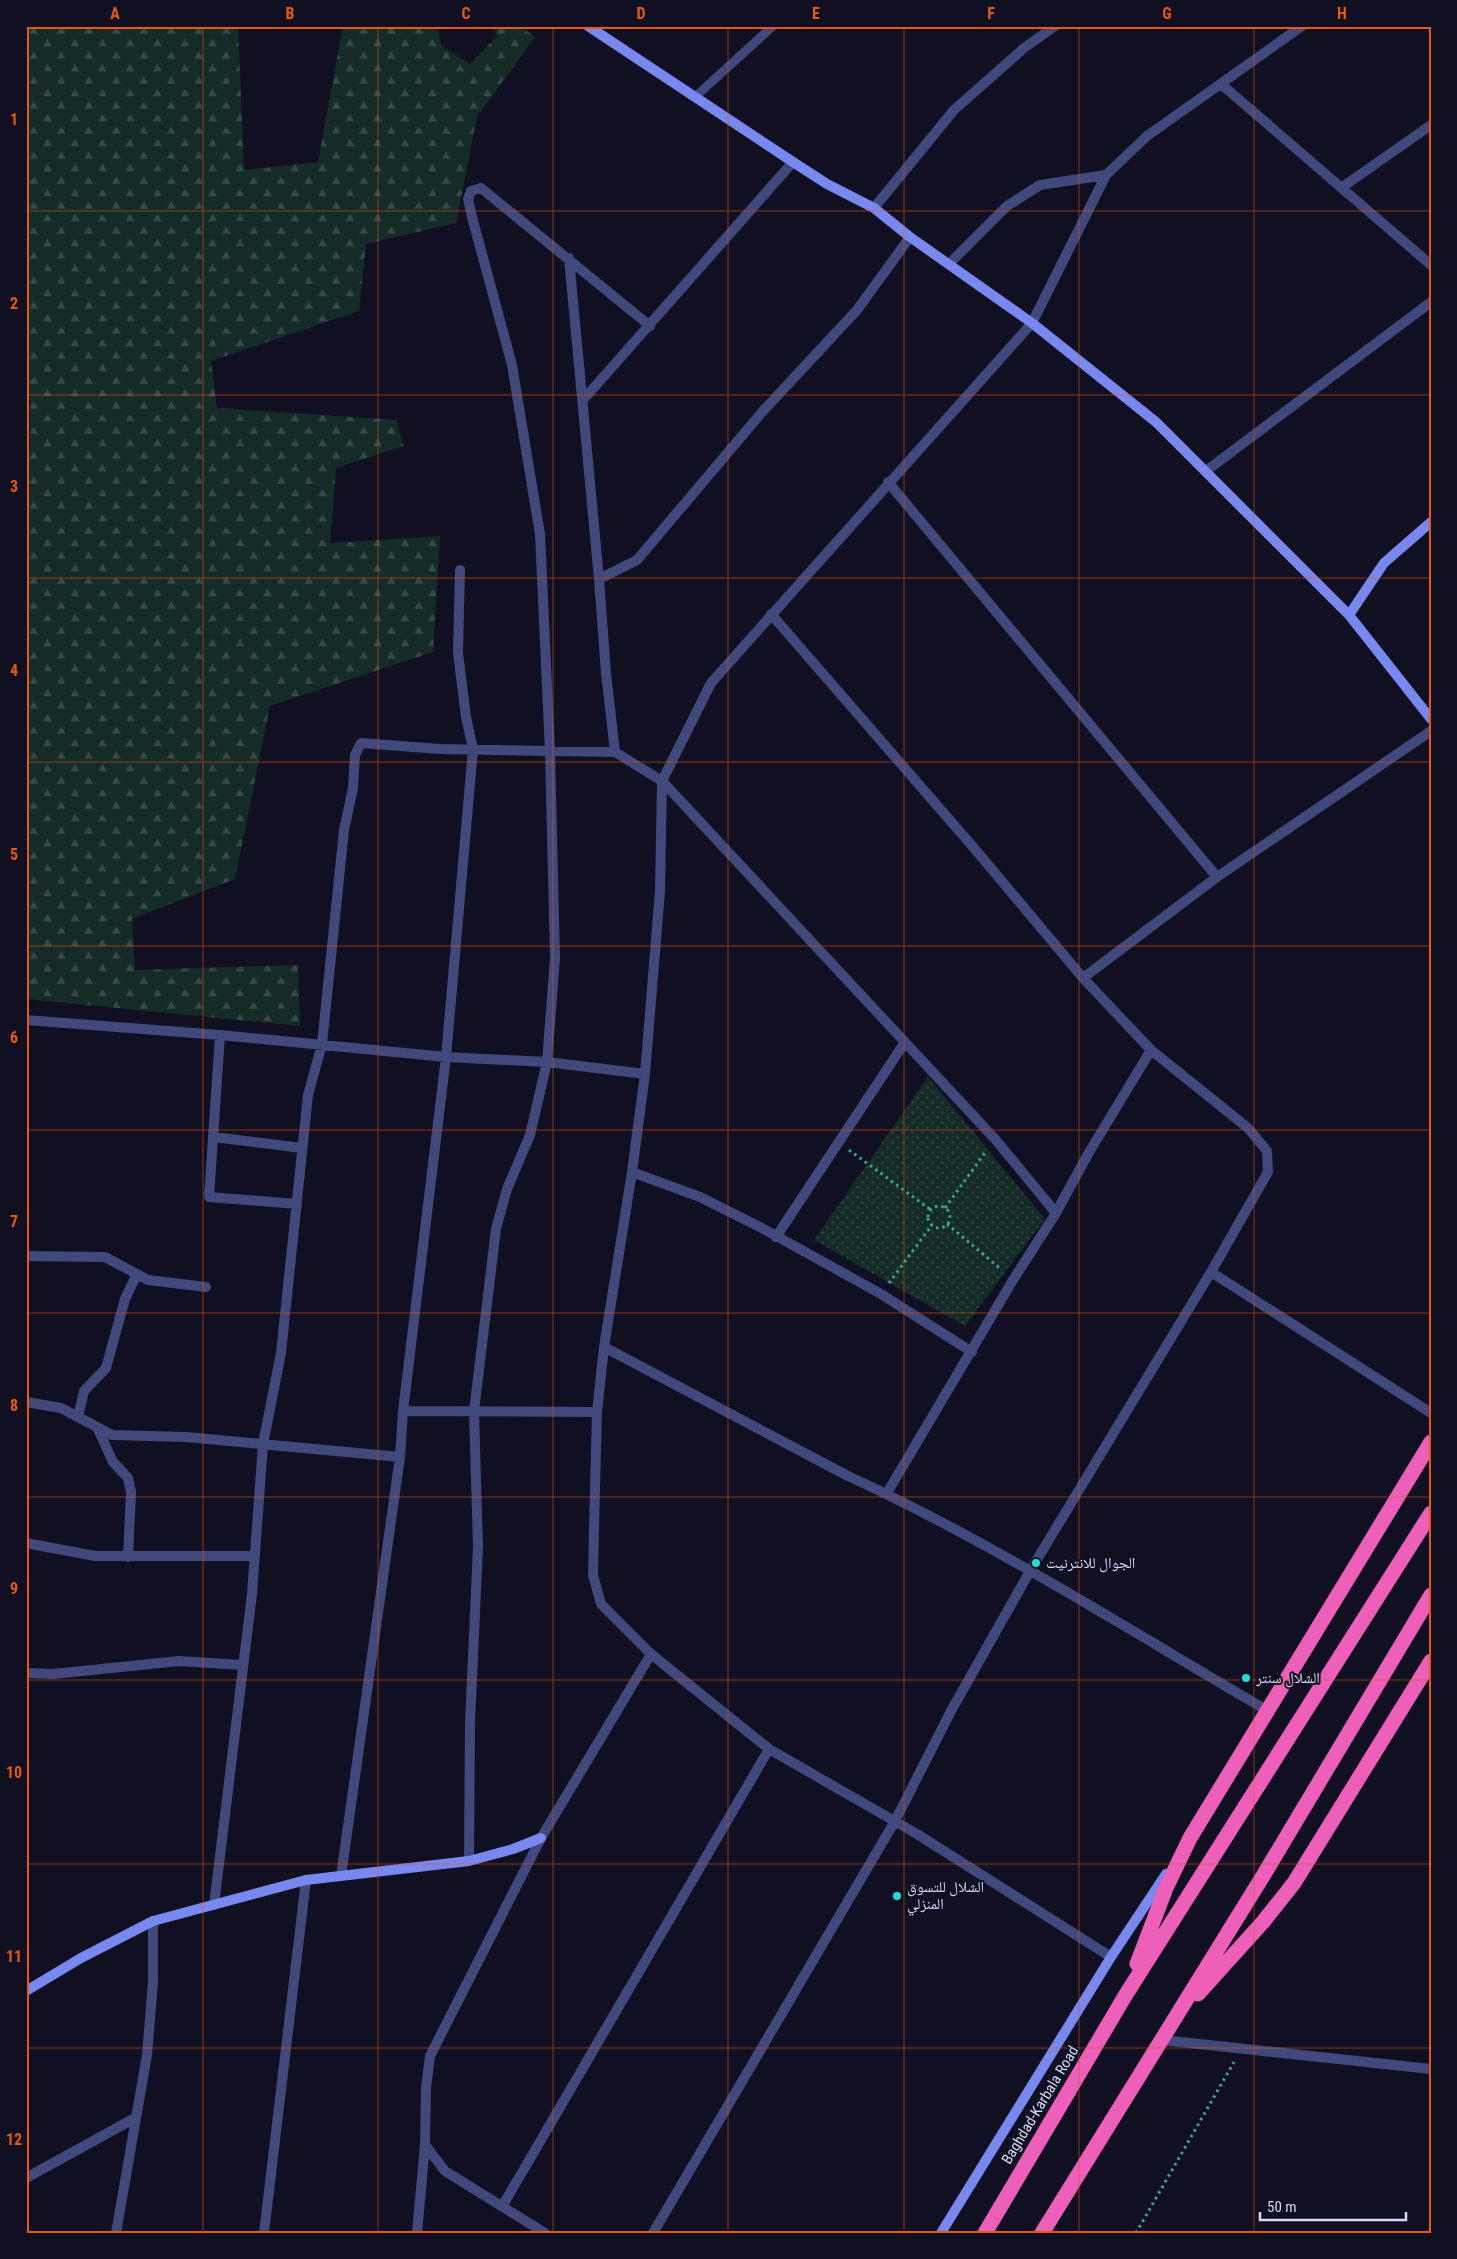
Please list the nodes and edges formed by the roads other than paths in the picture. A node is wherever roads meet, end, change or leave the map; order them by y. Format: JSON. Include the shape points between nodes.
{"nodes":[{"id":1,"x":588,"y":26,"type":"edge"},
{"id":2,"x":773,"y":26,"type":"edge"},
{"id":3,"x":1055,"y":26,"type":"edge"},
{"id":4,"x":1302,"y":26,"type":"edge"},
{"id":5,"x":1221,"y":84,"type":"junction"},
{"id":6,"x":695,"y":97,"type":"junction"},
{"id":7,"x":1431,"y":125,"type":"edge"},
{"id":8,"x":793,"y":162,"type":"junction"},
{"id":9,"x":1106,"y":175,"type":"junction"},
{"id":10,"x":1341,"y":188,"type":"junction"},
{"id":11,"x":874,"y":208,"type":"junction"},
{"id":12,"x":910,"y":237,"type":"junction"},
{"id":13,"x":569,"y":258,"type":"junction"},
{"id":14,"x":949,"y":264,"type":"junction"},
{"id":15,"x":1431,"y":265,"type":"edge"},
{"id":16,"x":1431,"y":302,"type":"edge"},
{"id":17,"x":1032,"y":323,"type":"junction"},
{"id":18,"x":650,"y":326,"type":"junction"},
{"id":19,"x":583,"y":400,"type":"junction"},
{"id":20,"x":1206,"y":471,"type":"junction"},
{"id":21,"x":888,"y":482,"type":"junction"},
{"id":22,"x":1431,"y":522,"type":"edge"},
{"id":23,"x":460,"y":570,"type":"dead end"},
{"id":24,"x":599,"y":579,"type":"junction"},
{"id":25,"x":771,"y":614,"type":"junction"},
{"id":26,"x":1349,"y":615,"type":"junction"},
{"id":27,"x":1431,"y":719,"type":"edge"},
{"id":28,"x":1431,"y":731,"type":"edge"},
{"id":29,"x":474,"y":749,"type":"junction"},
{"id":30,"x":550,"y":752,"type":"junction"},
{"id":31,"x":616,"y":752,"type":"junction"},
{"id":32,"x":662,"y":781,"type":"junction"},
{"id":33,"x":1217,"y":877,"type":"junction"},
{"id":34,"x":1083,"y":978,"type":"junction"},
{"id":35,"x":26,"y":1020,"type":"edge"},
{"id":36,"x":220,"y":1035,"type":"junction"},
{"id":37,"x":905,"y":1042,"type":"junction"},
{"id":38,"x":322,"y":1044,"type":"junction"},
{"id":39,"x":1151,"y":1050,"type":"junction"},
{"id":40,"x":446,"y":1057,"type":"junction"},
{"id":41,"x":547,"y":1062,"type":"junction"},
{"id":42,"x":645,"y":1074,"type":"junction"},
{"id":43,"x":213,"y":1137,"type":"junction"},
{"id":44,"x":302,"y":1148,"type":"junction"},
{"id":45,"x":632,"y":1172,"type":"junction"},
{"id":46,"x":297,"y":1204,"type":"junction"},
{"id":47,"x":1056,"y":1213,"type":"junction"},
{"id":48,"x":776,"y":1237,"type":"junction"},
{"id":49,"x":26,"y":1256,"type":"edge"},
{"id":50,"x":1211,"y":1272,"type":"junction"},
{"id":51,"x":137,"y":1274,"type":"junction"},
{"id":52,"x":206,"y":1287,"type":"dead end"},
{"id":53,"x":604,"y":1347,"type":"junction"},
{"id":54,"x":972,"y":1352,"type":"junction"},
{"id":55,"x":26,"y":1402,"type":"edge"},
{"id":56,"x":403,"y":1411,"type":"junction"},
{"id":57,"x":474,"y":1411,"type":"junction"},
{"id":58,"x":597,"y":1412,"type":"junction"},
{"id":59,"x":1431,"y":1413,"type":"edge"},
{"id":60,"x":78,"y":1417,"type":"junction"},
{"id":61,"x":97,"y":1427,"type":"junction"},
{"id":62,"x":1431,"y":1442,"type":"edge"},
{"id":63,"x":263,"y":1444,"type":"junction"},
{"id":64,"x":400,"y":1457,"type":"junction"},
{"id":65,"x":887,"y":1493,"type":"junction"},
{"id":66,"x":1431,"y":1513,"type":"edge"},
{"id":67,"x":26,"y":1543,"type":"edge"},
{"id":68,"x":254,"y":1556,"type":"junction"},
{"id":69,"x":128,"y":1557,"type":"junction"},
{"id":70,"x":1030,"y":1571,"type":"junction"},
{"id":71,"x":1431,"y":1596,"type":"edge"},
{"id":72,"x":651,"y":1654,"type":"junction"},
{"id":73,"x":1431,"y":1661,"type":"edge"},
{"id":74,"x":243,"y":1665,"type":"junction"},
{"id":75,"x":26,"y":1673,"type":"edge"},
{"id":76,"x":1268,"y":1712,"type":"junction"},
{"id":77,"x":769,"y":1749,"type":"junction"},
{"id":78,"x":895,"y":1820,"type":"junction"},
{"id":79,"x":541,"y":1838,"type":"junction"},
{"id":80,"x":1190,"y":1838,"type":"junction"},
{"id":81,"x":469,"y":1861,"type":"junction"},
{"id":82,"x":341,"y":1876,"type":"junction"},
{"id":83,"x":306,"y":1880,"type":"junction"},
{"id":84,"x":214,"y":1905,"type":"junction"},
{"id":85,"x":154,"y":1922,"type":"junction"},
{"id":86,"x":1111,"y":1957,"type":"junction"},
{"id":87,"x":26,"y":1991,"type":"edge"},
{"id":88,"x":1125,"y":1996,"type":"junction"},
{"id":89,"x":1170,"y":2025,"type":"junction"},
{"id":90,"x":1162,"y":2040,"type":"junction"},
{"id":91,"x":1431,"y":2069,"type":"edge"},
{"id":92,"x":135,"y":2118,"type":"junction"},
{"id":93,"x":425,"y":2146,"type":"junction"},
{"id":94,"x":26,"y":2178,"type":"edge"},
{"id":95,"x":503,"y":2205,"type":"junction"},
{"id":96,"x":995,"y":2216,"type":"junction"},
{"id":97,"x":116,"y":2233,"type":"edge"},
{"id":98,"x":264,"y":2233,"type":"edge"},
{"id":99,"x":416,"y":2233,"type":"edge"},
{"id":100,"x":545,"y":2233,"type":"edge"},
{"id":101,"x":653,"y":2233,"type":"edge"},
{"id":102,"x":941,"y":2233,"type":"edge"},
{"id":103,"x":985,"y":2233,"type":"edge"},
{"id":104,"x":998,"y":2233,"type":"edge"},
{"id":105,"x":1042,"y":2233,"type":"edge"}],
"edges":[{"from":1,"to":6,"type":"main road"},
{"from":2,"to":6,"type":"lane"},
{"from":3,"to":11,"type":"street","via":[[1024,48],[954,110]]},
{"from":4,"to":5,"type":"street"},
{"from":5,"to":9,"type":"street","via":[[1147,136]]},
{"from":5,"to":10,"type":"street"},
{"from":6,"to":8,"type":"main road"},
{"from":7,"to":10,"type":"street"},
{"from":8,"to":11,"type":"main road"},
{"from":8,"to":18,"type":"street"},
{"from":9,"to":14,"type":"street","via":[[1040,185],[1007,206]]},
{"from":9,"to":17,"type":"street"},
{"from":10,"to":15,"type":"street"},
{"from":11,"to":12,"type":"main road"},
{"from":12,"to":14,"type":"main road"},
{"from":12,"to":24,"type":"street","via":[[857,310],[763,411],[637,560]]},
{"from":13,"to":18,"type":"street"},
{"from":13,"to":19,"type":"street"},
{"from":13,"to":30,"type":"street","via":[[481,188],[471,191],[468,199],[472,217],[512,365],[540,534]]},
{"from":14,"to":17,"type":"main road"},
{"from":16,"to":20,"type":"street"},
{"from":17,"to":20,"type":"main road","via":[[1156,422]]},
{"from":17,"to":21,"type":"street"},
{"from":18,"to":19,"type":"street"},
{"from":19,"to":24,"type":"street"},
{"from":20,"to":26,"type":"main road"},
{"from":21,"to":25,"type":"street"},
{"from":21,"to":33,"type":"street"},
{"from":22,"to":26,"type":"main road","via":[[1384,563]]},
{"from":23,"to":29,"type":"street","via":[[458,653],[466,717]]},
{"from":24,"to":31,"type":"street"},
{"from":25,"to":32,"type":"street","via":[[711,682]]},
{"from":25,"to":34,"type":"street"},
{"from":26,"to":27,"type":"main road"},
{"from":28,"to":33,"type":"street"},
{"from":29,"to":30,"type":"street"},
{"from":29,"to":38,"type":"street","via":[[361,743],[355,755],[353,788],[344,830]]},
{"from":29,"to":40,"type":"street"},
{"from":30,"to":31,"type":"street"},
{"from":30,"to":41,"type":"street","via":[[555,958]]},
{"from":31,"to":32,"type":"street"},
{"from":32,"to":37,"type":"street"},
{"from":32,"to":42,"type":"street","via":[[660,891]]},
{"from":33,"to":34,"type":"street"},
{"from":34,"to":39,"type":"street"},
{"from":35,"to":36,"type":"street"},
{"from":36,"to":38,"type":"street"},
{"from":36,"to":43,"type":"street"},
{"from":37,"to":47,"type":"street","via":[[995,1139]]},
{"from":37,"to":48,"type":"street"},
{"from":38,"to":40,"type":"street"},
{"from":38,"to":44,"type":"street","via":[[308,1095]]},
{"from":39,"to":47,"type":"street"},
{"from":39,"to":50,"type":"street","via":[[1248,1128],[1267,1151],[1268,1172]]},
{"from":40,"to":41,"type":"street"},
{"from":40,"to":56,"type":"street"},
{"from":41,"to":42,"type":"street"},
{"from":41,"to":57,"type":"street","via":[[530,1135],[507,1189],[496,1230]]},
{"from":42,"to":45,"type":"street"},
{"from":43,"to":44,"type":"street"},
{"from":43,"to":46,"type":"street","via":[[209,1197]]},
{"from":44,"to":46,"type":"street"},
{"from":45,"to":48,"type":"street","via":[[700,1197]]},
{"from":45,"to":53,"type":"street"},
{"from":46,"to":63,"type":"street","via":[[281,1354]]},
{"from":47,"to":54,"type":"street"},
{"from":48,"to":54,"type":"street","via":[[881,1294]]},
{"from":49,"to":51,"type":"street","via":[[105,1257]]},
{"from":50,"to":59,"type":"street"},
{"from":50,"to":70,"type":"street"},
{"from":51,"to":52,"type":"street","via":[[148,1280]]},
{"from":51,"to":60,"type":"street","via":[[125,1299],[106,1368],[84,1392]]},
{"from":53,"to":58,"type":"street"},
{"from":53,"to":65,"type":"street","via":[[838,1471]]},
{"from":54,"to":65,"type":"street"},
{"from":55,"to":60,"type":"street","via":[[61,1408]]},
{"from":56,"to":57,"type":"street"},
{"from":56,"to":64,"type":"street"},
{"from":57,"to":58,"type":"street"},
{"from":57,"to":81,"type":"street","via":[[478,1547],[470,1722]]},
{"from":58,"to":72,"type":"street","via":[[593,1574],[601,1604]]},
{"from":60,"to":61,"type":"street"},
{"from":61,"to":63,"type":"street","via":[[112,1435]]},
{"from":61,"to":69,"type":"street","via":[[113,1462],[128,1478],[131,1492]]},
{"from":62,"to":76,"type":"highway"},
{"from":63,"to":64,"type":"street"},
{"from":63,"to":68,"type":"street"},
{"from":64,"to":82,"type":"street"},
{"from":65,"to":70,"type":"street"},
{"from":66,"to":88,"type":"highway"},
{"from":67,"to":69,"type":"street","via":[[95,1556]]},
{"from":68,"to":69,"type":"street"},
{"from":68,"to":74,"type":"street"},
{"from":70,"to":76,"type":"street"},
{"from":70,"to":78,"type":"street"},
{"from":71,"to":89,"type":"highway"},
{"from":72,"to":77,"type":"street"},
{"from":72,"to":79,"type":"street"},
{"from":73,"to":89,"type":"highway","via":[[1294,1883]]},
{"from":74,"to":75,"type":"street","via":[[179,1661],[53,1674]]},
{"from":74,"to":84,"type":"street"},
{"from":76,"to":80,"type":"highway"},
{"from":77,"to":78,"type":"street"},
{"from":77,"to":95,"type":"street"},
{"from":78,"to":86,"type":"street"},
{"from":78,"to":101,"type":"street"},
{"from":79,"to":81,"type":"main road"},
{"from":79,"to":93,"type":"street","via":[[430,2056]]},
{"from":80,"to":86,"type":"main road"},
{"from":80,"to":88,"type":"highway","via":[[1166,1888]]},
{"from":81,"to":82,"type":"main road"},
{"from":82,"to":83,"type":"main road"},
{"from":83,"to":84,"type":"main road"},
{"from":83,"to":98,"type":"street"},
{"from":84,"to":85,"type":"main road"},
{"from":85,"to":87,"type":"main road","via":[[81,1958]]},
{"from":85,"to":92,"type":"street","via":[[147,2055]]},
{"from":86,"to":102,"type":"main road"},
{"from":88,"to":96,"type":"highway","name":"Baghdad-Karbala Road"},
{"from":89,"to":90,"type":"highway"},
{"from":90,"to":91,"type":"street"},
{"from":90,"to":105,"type":"highway"},
{"from":92,"to":94,"type":"street"},
{"from":92,"to":97,"type":"street"},
{"from":93,"to":95,"type":"street","via":[[445,2171]]},
{"from":93,"to":99,"type":"street"},
{"from":95,"to":100,"type":"street"},
{"from":96,"to":103,"type":"highway","name":"Baghdad-Karbala Road"},
{"from":96,"to":104,"type":"highway"}]}
